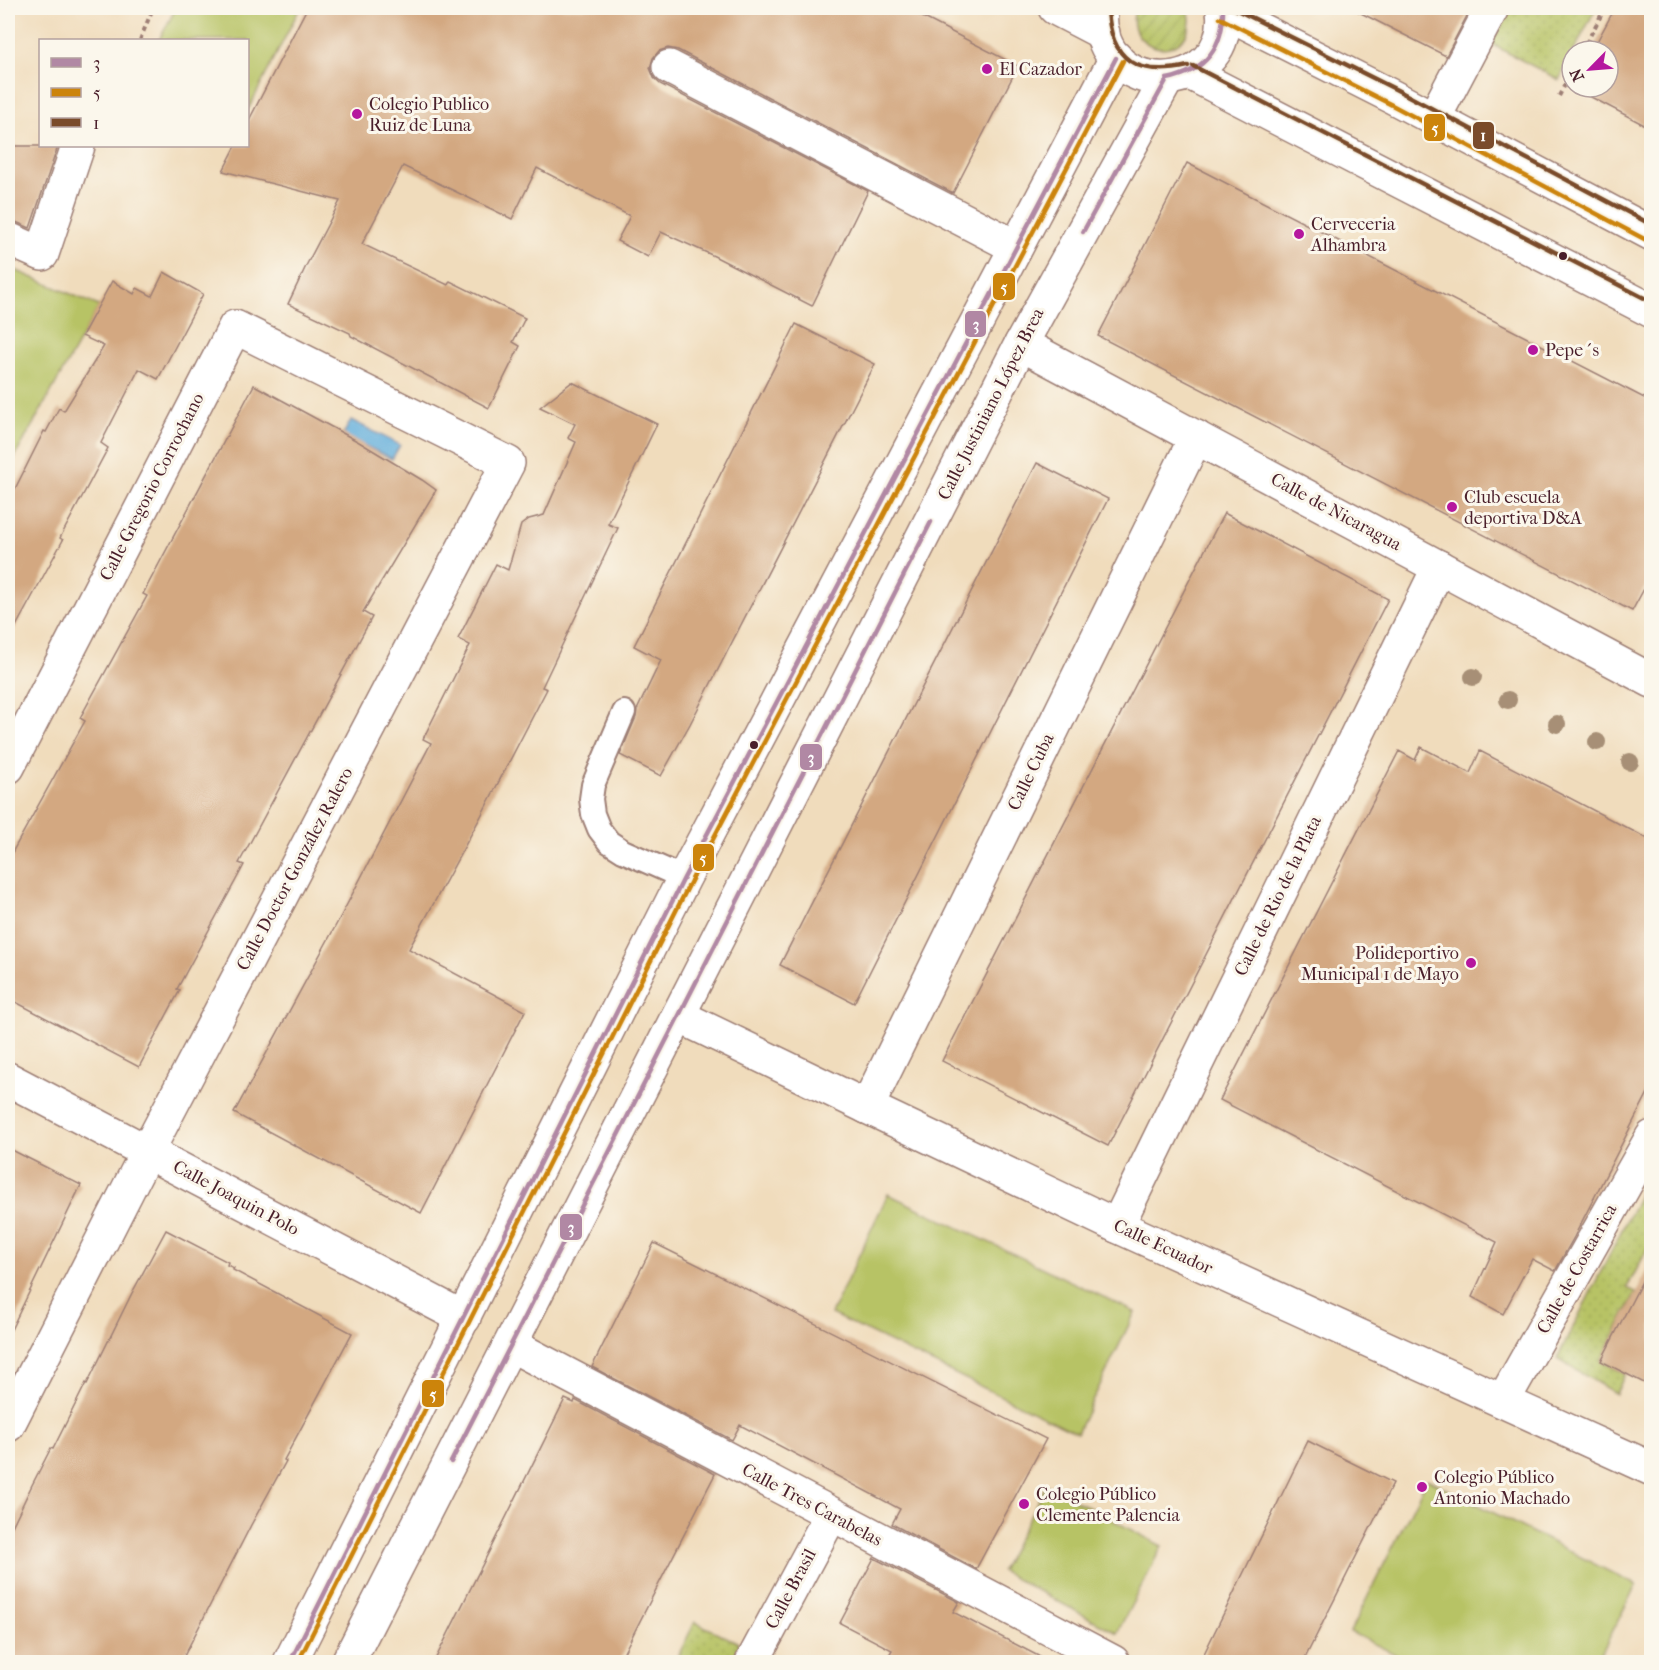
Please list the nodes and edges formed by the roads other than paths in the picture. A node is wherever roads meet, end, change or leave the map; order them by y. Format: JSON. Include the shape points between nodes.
{"nodes":[{"id":1,"x":1055,"y":8,"type":"edge"},
{"id":2,"x":1492,"y":8,"type":"edge"},
{"id":3,"x":1223,"y":9,"type":"edge"},
{"id":4,"x":1107,"y":33,"type":"edge"},
{"id":5,"x":669,"y":67,"type":"dead end"},
{"id":6,"x":1178,"y":76,"type":"junction"},
{"id":7,"x":1434,"y":118,"type":"junction"},
{"id":8,"x":78,"y":147,"type":"edge"},
{"id":9,"x":1652,"y":234,"type":"edge"},
{"id":10,"x":8,"y":239,"type":"edge"},
{"id":11,"x":1016,"y":247,"type":"junction"},
{"id":12,"x":1652,"y":311,"type":"edge"},
{"id":13,"x":1021,"y":344,"type":"junction"},
{"id":14,"x":356,"y":388,"type":"joint"},
{"id":15,"x":1196,"y":437,"type":"junction"},
{"id":16,"x":1438,"y":567,"type":"junction"},
{"id":17,"x":1652,"y":681,"type":"edge"},
{"id":18,"x":624,"y":712,"type":"dead end"},
{"id":19,"x":8,"y":767,"type":"edge"},
{"id":20,"x":684,"y":878,"type":"junction"},
{"id":21,"x":679,"y":1016,"type":"junction"},
{"id":22,"x":8,"y":1079,"type":"edge"},
{"id":23,"x":867,"y":1107,"type":"junction"},
{"id":24,"x":1652,"y":1137,"type":"edge"},
{"id":25,"x":147,"y":1152,"type":"junction"},
{"id":26,"x":1117,"y":1226,"type":"junction"},
{"id":27,"x":464,"y":1318,"type":"junction"},
{"id":28,"x":511,"y":1345,"type":"junction"},
{"id":29,"x":1503,"y":1401,"type":"junction"},
{"id":30,"x":8,"y":1425,"type":"edge"},
{"id":31,"x":1652,"y":1469,"type":"edge"},
{"id":32,"x":831,"y":1515,"type":"junction"},
{"id":33,"x":290,"y":1662,"type":"edge"},
{"id":34,"x":348,"y":1662,"type":"edge"},
{"id":35,"x":752,"y":1662,"type":"edge"},
{"id":36,"x":1113,"y":1662,"type":"edge"}],
"edges":[{"from":1,"to":4,"type":"street"},
{"from":2,"to":7,"type":"street"},
{"from":3,"to":6,"type":"street","name":"Calle Justiniano López Brea","via":[[1223,28],[1208,59]]},
{"from":3,"to":7,"type":"street"},
{"from":4,"to":6,"type":"street","via":[[1134,72],[1150,78]]},
{"from":4,"to":11,"type":"street"},
{"from":5,"to":11,"type":"street"},
{"from":6,"to":12,"type":"street"},
{"from":6,"to":13,"type":"street","name":"Calle Justiniano López Brea"},
{"from":7,"to":9,"type":"street"},
{"from":8,"to":10,"type":"street","via":[[42,254]]},
{"from":11,"to":20,"type":"street"},
{"from":13,"to":15,"type":"street","name":"Calle de Nicaragua"},
{"from":13,"to":21,"type":"street","name":"Calle Justiniano López Brea"},
{"from":14,"to":19,"type":"street","name":"Calle Gregorio Corrochano","via":[[235,327]]},
{"from":14,"to":25,"type":"street","name":"Calle Doctor González Ralero","via":[[508,463]]},
{"from":15,"to":16,"type":"street","name":"Calle de Nicaragua"},
{"from":15,"to":23,"type":"street","name":"Calle Cuba"},
{"from":16,"to":17,"type":"street","name":"Calle de Nicaragua"},
{"from":16,"to":26,"type":"street","name":"Calle de Rio de la Plata"},
{"from":18,"to":20,"type":"lane","via":[[593,785],[593,814],[609,842]]},
{"from":20,"to":27,"type":"street"},
{"from":21,"to":23,"type":"street","name":"Calle Ecuador"},
{"from":21,"to":28,"type":"street","name":"Calle Justiniano López Brea"},
{"from":22,"to":25,"type":"street","name":"Calle Joaquin Polo"},
{"from":23,"to":26,"type":"street","name":"Calle Ecuador"},
{"from":24,"to":29,"type":"street","name":"Calle de Costarrica"},
{"from":25,"to":27,"type":"street","name":"Calle Joaquin Polo"},
{"from":25,"to":30,"type":"street","name":"Calle Doctor González Ralero"},
{"from":26,"to":29,"type":"street","name":"Calle Ecuador"},
{"from":27,"to":33,"type":"street"},
{"from":28,"to":32,"type":"street","name":"Calle Tres Carabelas"},
{"from":28,"to":34,"type":"street","name":"Calle Justiniano López Brea"},
{"from":29,"to":31,"type":"street","name":"Calle Ecuador"},
{"from":32,"to":35,"type":"street","name":"Calle Brasil"},
{"from":32,"to":36,"type":"street","name":"Calle Tres Carabelas"}]}
